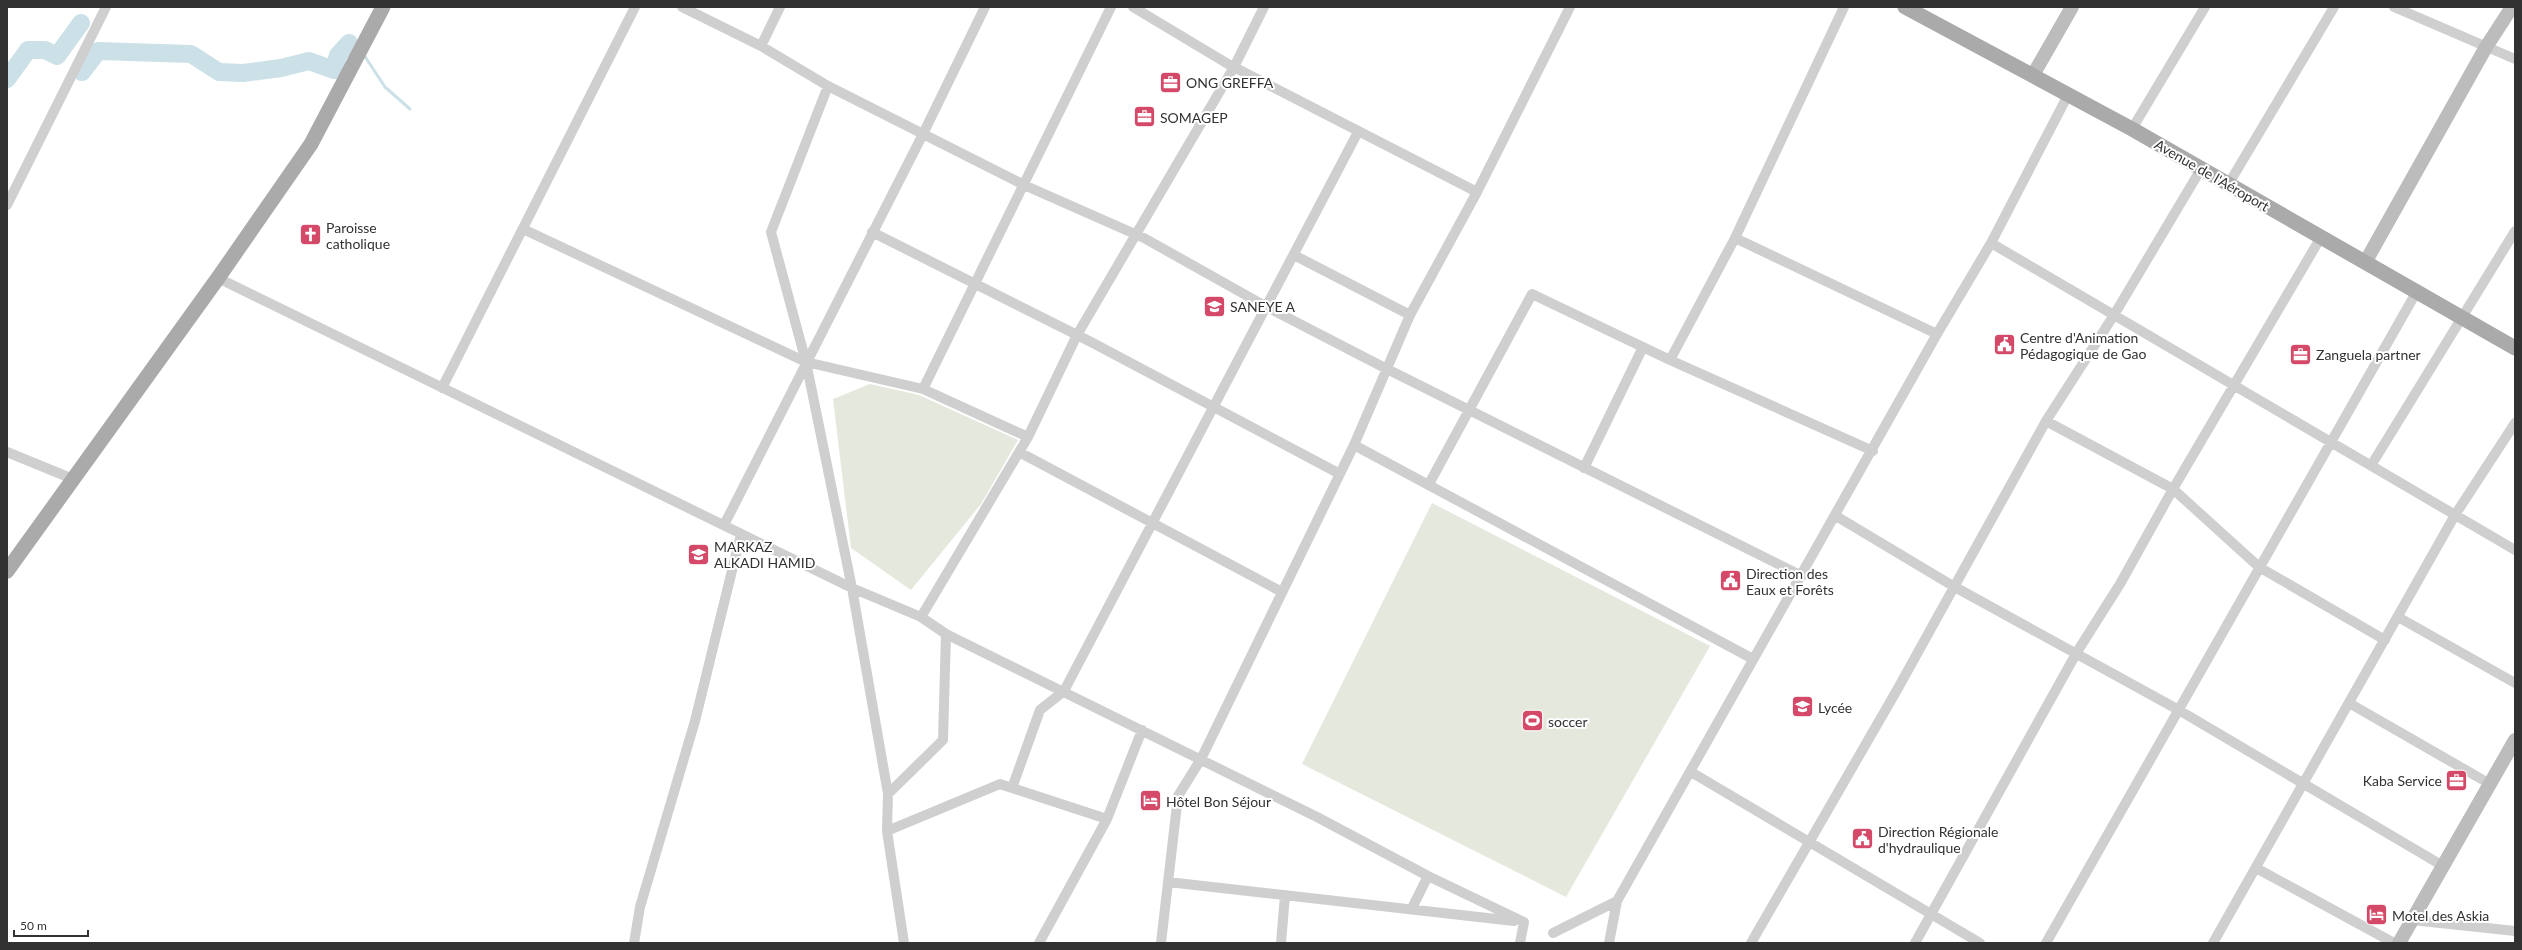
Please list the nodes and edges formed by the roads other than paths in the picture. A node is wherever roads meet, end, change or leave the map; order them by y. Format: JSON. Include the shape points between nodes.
{"nodes":[{"id":1,"x":106,"y":7,"type":"edge"},
{"id":2,"x":384,"y":7,"type":"edge"},
{"id":3,"x":636,"y":7,"type":"edge"},
{"id":4,"x":682,"y":7,"type":"edge"},
{"id":5,"x":780,"y":7,"type":"edge"},
{"id":6,"x":985,"y":7,"type":"edge"},
{"id":7,"x":1111,"y":7,"type":"edge"},
{"id":8,"x":1133,"y":7,"type":"edge"},
{"id":9,"x":1264,"y":7,"type":"edge"},
{"id":10,"x":1570,"y":7,"type":"edge"},
{"id":11,"x":1844,"y":7,"type":"edge"},
{"id":12,"x":1905,"y":7,"type":"edge"},
{"id":13,"x":2072,"y":7,"type":"edge"},
{"id":14,"x":2205,"y":7,"type":"edge"},
{"id":15,"x":2334,"y":7,"type":"edge"},
{"id":16,"x":2394,"y":7,"type":"edge"},
{"id":17,"x":2512,"y":7,"type":"edge"},
{"id":18,"x":1925,"y":11,"type":"edge"},
{"id":19,"x":761,"y":46,"type":"junction"},
{"id":20,"x":2486,"y":47,"type":"junction"},
{"id":21,"x":2515,"y":59,"type":"edge"},
{"id":22,"x":1234,"y":67,"type":"junction"},
{"id":23,"x":2033,"y":75,"type":"junction"},
{"id":24,"x":828,"y":86,"type":"junction"},
{"id":25,"x":2068,"y":95,"type":"junction"},
{"id":26,"x":2132,"y":129,"type":"junction"},
{"id":27,"x":1358,"y":132,"type":"junction"},
{"id":28,"x":923,"y":134,"type":"junction"},
{"id":29,"x":2201,"y":169,"type":"junction"},
{"id":30,"x":1024,"y":185,"type":"junction"},
{"id":31,"x":2228,"y":185,"type":"junction"},
{"id":32,"x":1477,"y":192,"type":"junction"},
{"id":33,"x":7,"y":205,"type":"edge"},
{"id":34,"x":523,"y":229,"type":"junction"},
{"id":35,"x":2515,"y":230,"type":"edge"},
{"id":36,"x":872,"y":232,"type":"junction"},
{"id":37,"x":1138,"y":235,"type":"junction"},
{"id":38,"x":2321,"y":237,"type":"junction"},
{"id":39,"x":1735,"y":238,"type":"junction"},
{"id":40,"x":1991,"y":243,"type":"junction"},
{"id":41,"x":1294,"y":255,"type":"junction"},
{"id":42,"x":2366,"y":262,"type":"junction"},
{"id":43,"x":218,"y":278,"type":"junction"},
{"id":44,"x":974,"y":285,"type":"junction"},
{"id":45,"x":2417,"y":291,"type":"junction"},
{"id":46,"x":1266,"y":307,"type":"junction"},
{"id":47,"x":1410,"y":315,"type":"junction"},
{"id":48,"x":2114,"y":315,"type":"junction"},
{"id":49,"x":2461,"y":317,"type":"junction"},
{"id":50,"x":1937,"y":334,"type":"junction"},
{"id":51,"x":1077,"y":335,"type":"junction"},
{"id":52,"x":1643,"y":347,"type":"junction"},
{"id":53,"x":2515,"y":348,"type":"edge"},
{"id":54,"x":1670,"y":360,"type":"junction"},
{"id":55,"x":806,"y":362,"type":"junction"},
{"id":56,"x":1385,"y":368,"type":"junction"},
{"id":57,"x":2234,"y":385,"type":"junction"},
{"id":58,"x":442,"y":388,"type":"junction"},
{"id":59,"x":923,"y":389,"type":"junction"},
{"id":60,"x":1213,"y":408,"type":"junction"},
{"id":61,"x":1468,"y":411,"type":"junction"},
{"id":62,"x":2046,"y":421,"type":"junction"},
{"id":63,"x":2515,"y":423,"type":"edge"},
{"id":64,"x":1028,"y":437,"type":"junction"},
{"id":65,"x":2330,"y":442,"type":"junction"},
{"id":66,"x":1354,"y":445,"type":"junction"},
{"id":67,"x":1873,"y":451,"type":"junction"},
{"id":68,"x":7,"y":452,"type":"edge"},
{"id":69,"x":1019,"y":452,"type":"junction"},
{"id":70,"x":2372,"y":464,"type":"junction"},
{"id":71,"x":1584,"y":468,"type":"junction"},
{"id":72,"x":1340,"y":474,"type":"junction"},
{"id":73,"x":73,"y":479,"type":"junction"},
{"id":74,"x":1429,"y":484,"type":"junction"},
{"id":75,"x":2173,"y":489,"type":"junction"},
{"id":76,"x":2455,"y":515,"type":"junction"},
{"id":77,"x":1836,"y":516,"type":"junction"},
{"id":78,"x":1152,"y":524,"type":"junction"},
{"id":79,"x":724,"y":525,"type":"junction"},
{"id":80,"x":741,"y":534,"type":"junction"},
{"id":81,"x":2515,"y":550,"type":"edge"},
{"id":82,"x":2259,"y":567,"type":"junction"},
{"id":83,"x":7,"y":571,"type":"edge"},
{"id":84,"x":1802,"y":576,"type":"junction"},
{"id":85,"x":1953,"y":586,"type":"junction"},
{"id":86,"x":852,"y":588,"type":"junction"},
{"id":87,"x":1282,"y":592,"type":"junction"},
{"id":88,"x":922,"y":617,"type":"junction"},
{"id":89,"x":2398,"y":617,"type":"junction"},
{"id":90,"x":946,"y":634,"type":"junction"},
{"id":91,"x":2385,"y":640,"type":"junction"},
{"id":92,"x":2077,"y":652,"type":"junction"},
{"id":93,"x":1753,"y":659,"type":"junction"},
{"id":94,"x":2515,"y":683,"type":"edge"},
{"id":95,"x":1064,"y":691,"type":"junction"},
{"id":96,"x":2349,"y":703,"type":"junction"},
{"id":97,"x":2177,"y":709,"type":"junction"},
{"id":98,"x":1142,"y":730,"type":"junction"},
{"id":99,"x":2515,"y":740,"type":"edge"},
{"id":100,"x":1201,"y":759,"type":"junction"},
{"id":101,"x":1691,"y":772,"type":"junction"},
{"id":102,"x":2490,"y":784,"type":"junction"},
{"id":103,"x":2303,"y":785,"type":"junction"},
{"id":104,"x":1012,"y":788,"type":"junction"},
{"id":105,"x":888,"y":794,"type":"junction"},
{"id":106,"x":1106,"y":819,"type":"junction"},
{"id":107,"x":887,"y":831,"type":"junction"},
{"id":108,"x":1808,"y":843,"type":"junction"},
{"id":109,"x":2443,"y":866,"type":"junction"},
{"id":110,"x":2256,"y":868,"type":"junction"},
{"id":111,"x":1428,"y":876,"type":"junction"},
{"id":112,"x":1168,"y":882,"type":"junction"},
{"id":113,"x":1285,"y":895,"type":"junction"},
{"id":114,"x":1617,"y":901,"type":"junction"},
{"id":115,"x":1412,"y":908,"type":"junction"},
{"id":116,"x":1932,"y":915,"type":"junction"},
{"id":117,"x":2412,"y":920,"type":"junction"},
{"id":118,"x":1524,"y":922,"type":"junction"},
{"id":119,"x":2515,"y":931,"type":"edge"},
{"id":120,"x":1553,"y":933,"type":"dead end"},
{"id":121,"x":634,"y":943,"type":"edge"},
{"id":122,"x":904,"y":943,"type":"edge"},
{"id":123,"x":1039,"y":943,"type":"edge"},
{"id":124,"x":1161,"y":943,"type":"edge"},
{"id":125,"x":1281,"y":943,"type":"edge"},
{"id":126,"x":1520,"y":943,"type":"edge"},
{"id":127,"x":1609,"y":943,"type":"edge"},
{"id":128,"x":1751,"y":943,"type":"edge"},
{"id":129,"x":1915,"y":943,"type":"edge"},
{"id":130,"x":1980,"y":943,"type":"edge"},
{"id":131,"x":2046,"y":943,"type":"edge"},
{"id":132,"x":2214,"y":943,"type":"edge"},
{"id":133,"x":2394,"y":943,"type":"edge"},
{"id":134,"x":2399,"y":943,"type":"edge"}],
"edges":[{"from":1,"to":33,"type":"street"},
{"from":2,"to":43,"type":"main road","via":[[311,144]]},
{"from":3,"to":34,"type":"street"},
{"from":4,"to":19,"type":"street"},
{"from":5,"to":19,"type":"street"},
{"from":6,"to":28,"type":"street"},
{"from":7,"to":30,"type":"street"},
{"from":8,"to":22,"type":"street"},
{"from":9,"to":22,"type":"street"},
{"from":10,"to":32,"type":"street"},
{"from":11,"to":39,"type":"street"},
{"from":12,"to":18,"type":"main road","name":"Avenue de l'Aéroport"},
{"from":13,"to":23,"type":"street"},
{"from":14,"to":26,"type":"street"},
{"from":15,"to":31,"type":"street"},
{"from":16,"to":20,"type":"street"},
{"from":17,"to":20,"type":"street"},
{"from":18,"to":23,"type":"main road","name":"Avenue de l'Aéroport"},
{"from":19,"to":24,"type":"street"},
{"from":20,"to":21,"type":"street"},
{"from":20,"to":42,"type":"street"},
{"from":22,"to":27,"type":"street"},
{"from":22,"to":37,"type":"street"},
{"from":23,"to":25,"type":"main road","name":"Avenue de l'Aéroport"},
{"from":24,"to":28,"type":"street"},
{"from":24,"to":55,"type":"street","via":[[771,232]]},
{"from":25,"to":26,"type":"main road","name":"Avenue de l'Aéroport"},
{"from":25,"to":40,"type":"street"},
{"from":26,"to":29,"type":"main road","name":"Avenue de l'Aéroport"},
{"from":27,"to":32,"type":"street"},
{"from":27,"to":41,"type":"street"},
{"from":28,"to":30,"type":"street"},
{"from":28,"to":36,"type":"street"},
{"from":29,"to":31,"type":"main road","name":"Avenue de l'Aéroport"},
{"from":29,"to":48,"type":"street"},
{"from":30,"to":37,"type":"street"},
{"from":30,"to":44,"type":"street"},
{"from":31,"to":38,"type":"main road","name":"Avenue de l'Aéroport"},
{"from":32,"to":47,"type":"street"},
{"from":34,"to":55,"type":"street"},
{"from":34,"to":58,"type":"street"},
{"from":35,"to":49,"type":"street"},
{"from":36,"to":44,"type":"street"},
{"from":36,"to":55,"type":"street"},
{"from":37,"to":46,"type":"street"},
{"from":37,"to":51,"type":"street"},
{"from":38,"to":42,"type":"main road","name":"Avenue de l'Aéroport"},
{"from":38,"to":57,"type":"street"},
{"from":39,"to":50,"type":"street"},
{"from":39,"to":54,"type":"street"},
{"from":40,"to":48,"type":"street"},
{"from":40,"to":50,"type":"street"},
{"from":41,"to":46,"type":"street"},
{"from":41,"to":47,"type":"street"},
{"from":42,"to":45,"type":"main road","name":"Avenue de l'Aéroport"},
{"from":43,"to":58,"type":"street"},
{"from":43,"to":73,"type":"main road"},
{"from":44,"to":51,"type":"street"},
{"from":44,"to":59,"type":"street"},
{"from":45,"to":49,"type":"main road","name":"Avenue de l'Aéroport"},
{"from":45,"to":65,"type":"street"},
{"from":46,"to":56,"type":"street"},
{"from":46,"to":60,"type":"street"},
{"from":47,"to":56,"type":"street"},
{"from":48,"to":57,"type":"street"},
{"from":48,"to":62,"type":"street"},
{"from":49,"to":53,"type":"main road","name":"Avenue de l'Aéroport"},
{"from":49,"to":70,"type":"street"},
{"from":50,"to":67,"type":"street"},
{"from":51,"to":60,"type":"street"},
{"from":51,"to":64,"type":"street"},
{"from":52,"to":54,"type":"street"},
{"from":52,"to":61,"type":"street","via":[[1532,294]]},
{"from":52,"to":71,"type":"street"},
{"from":54,"to":67,"type":"street"},
{"from":55,"to":59,"type":"street"},
{"from":55,"to":79,"type":"street"},
{"from":55,"to":86,"type":"street"},
{"from":56,"to":61,"type":"street"},
{"from":56,"to":66,"type":"street"},
{"from":57,"to":65,"type":"street"},
{"from":57,"to":75,"type":"street"},
{"from":58,"to":79,"type":"street"},
{"from":59,"to":64,"type":"street"},
{"from":60,"to":72,"type":"street"},
{"from":60,"to":78,"type":"street"},
{"from":61,"to":71,"type":"street"},
{"from":61,"to":74,"type":"street"},
{"from":62,"to":75,"type":"street"},
{"from":62,"to":85,"type":"street"},
{"from":63,"to":76,"type":"street"},
{"from":64,"to":69,"type":"street"},
{"from":65,"to":70,"type":"street"},
{"from":65,"to":82,"type":"street"},
{"from":66,"to":72,"type":"street"},
{"from":66,"to":74,"type":"street"},
{"from":67,"to":77,"type":"street"},
{"from":68,"to":73,"type":"street"},
{"from":69,"to":78,"type":"street"},
{"from":69,"to":88,"type":"street"},
{"from":70,"to":76,"type":"street"},
{"from":71,"to":84,"type":"street"},
{"from":72,"to":87,"type":"street"},
{"from":73,"to":83,"type":"main road"},
{"from":74,"to":93,"type":"street"},
{"from":75,"to":82,"type":"street"},
{"from":75,"to":92,"type":"street","via":[[2120,584]]},
{"from":76,"to":81,"type":"street"},
{"from":76,"to":89,"type":"street"},
{"from":77,"to":84,"type":"street"},
{"from":77,"to":85,"type":"street"},
{"from":78,"to":87,"type":"street"},
{"from":78,"to":95,"type":"street"},
{"from":79,"to":80,"type":"street"},
{"from":80,"to":86,"type":"street"},
{"from":80,"to":121,"type":"street","via":[[696,721],[640,907]]},
{"from":82,"to":91,"type":"street"},
{"from":82,"to":97,"type":"street"},
{"from":84,"to":93,"type":"street"},
{"from":85,"to":92,"type":"street"},
{"from":85,"to":108,"type":"street","via":[[1897,690]]},
{"from":86,"to":88,"type":"street"},
{"from":86,"to":105,"type":"street"},
{"from":87,"to":100,"type":"street"},
{"from":88,"to":90,"type":"street"},
{"from":89,"to":91,"type":"street"},
{"from":89,"to":94,"type":"street"},
{"from":90,"to":95,"type":"street"},
{"from":90,"to":105,"type":"street","via":[[943,740]]},
{"from":91,"to":96,"type":"street"},
{"from":92,"to":97,"type":"street"},
{"from":92,"to":116,"type":"street"},
{"from":93,"to":101,"type":"street"},
{"from":95,"to":98,"type":"street"},
{"from":95,"to":104,"type":"street","via":[[1040,710]]},
{"from":96,"to":102,"type":"street"},
{"from":96,"to":103,"type":"street"},
{"from":97,"to":103,"type":"street"},
{"from":97,"to":131,"type":"street"},
{"from":98,"to":100,"type":"street"},
{"from":98,"to":106,"type":"street"},
{"from":99,"to":102,"type":"street"},
{"from":100,"to":111,"type":"street"},
{"from":100,"to":112,"type":"street","via":[[1178,796]]},
{"from":101,"to":108,"type":"street"},
{"from":101,"to":114,"type":"street"},
{"from":102,"to":109,"type":"street"},
{"from":103,"to":109,"type":"street"},
{"from":103,"to":110,"type":"street"},
{"from":104,"to":106,"type":"street"},
{"from":104,"to":107,"type":"street","via":[[1000,784]]},
{"from":105,"to":107,"type":"street"},
{"from":106,"to":123,"type":"street"},
{"from":107,"to":122,"type":"street"},
{"from":108,"to":116,"type":"street"},
{"from":108,"to":128,"type":"street"},
{"from":109,"to":117,"type":"street"},
{"from":110,"to":132,"type":"street"},
{"from":110,"to":133,"type":"street"},
{"from":111,"to":115,"type":"street"},
{"from":111,"to":118,"type":"street"},
{"from":112,"to":113,"type":"street"},
{"from":112,"to":124,"type":"street"},
{"from":113,"to":115,"type":"street"},
{"from":113,"to":125,"type":"street"},
{"from":114,"to":120,"type":"street"},
{"from":114,"to":127,"type":"street"},
{"from":115,"to":118,"type":"street"},
{"from":116,"to":129,"type":"street"},
{"from":116,"to":130,"type":"street"},
{"from":117,"to":119,"type":"street"},
{"from":117,"to":134,"type":"street"},
{"from":118,"to":126,"type":"street"}]}
